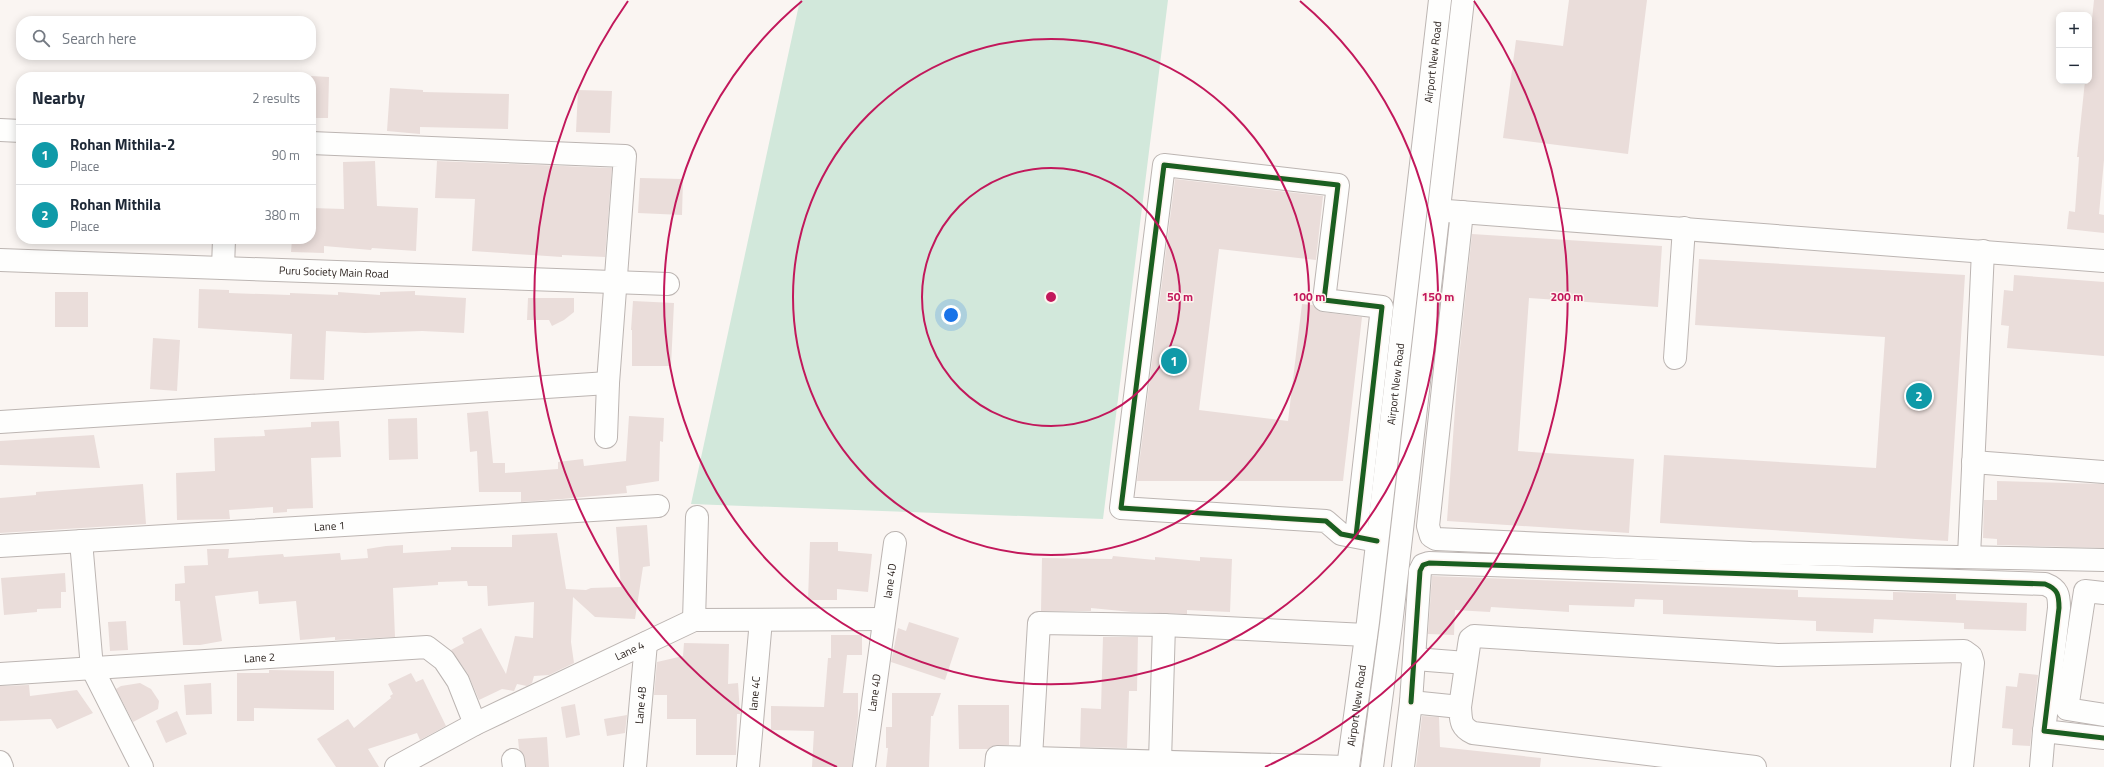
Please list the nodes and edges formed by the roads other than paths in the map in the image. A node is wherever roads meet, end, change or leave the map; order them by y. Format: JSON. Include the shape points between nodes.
{"nodes":[{"id":1,"x":1440,"y":0,"type":"edge"},
{"id":2,"x":1463,"y":0,"type":"edge"},
{"id":3,"x":0,"y":130,"type":"edge"},
{"id":4,"x":16,"y":131,"type":"edge"},
{"id":5,"x":316,"y":143,"type":"edge"},
{"id":6,"x":1416,"y":209,"type":"junction"},
{"id":7,"x":1439,"y":210,"type":"junction"},
{"id":8,"x":1462,"y":212,"type":"junction"},
{"id":9,"x":1684,"y":228,"type":"junction"},
{"id":10,"x":224,"y":244,"type":"edge"},
{"id":11,"x":1983,"y":251,"type":"junction"},
{"id":12,"x":0,"y":260,"type":"edge"},
{"id":13,"x":2104,"y":261,"type":"edge"},
{"id":14,"x":223,"y":268,"type":"junction"},
{"id":15,"x":616,"y":282,"type":"junction"},
{"id":16,"x":668,"y":284,"type":"dead end"},
{"id":17,"x":1675,"y":358,"type":"dead end"},
{"id":18,"x":608,"y":383,"type":"junction"},
{"id":19,"x":0,"y":422,"type":"edge"},
{"id":20,"x":606,"y":437,"type":"dead end"},
{"id":21,"x":1973,"y":462,"type":"junction"},
{"id":22,"x":2104,"y":472,"type":"edge"},
{"id":23,"x":658,"y":506,"type":"dead end"},
{"id":24,"x":697,"y":517,"type":"dead end"},
{"id":25,"x":1356,"y":536,"type":"junction"},
{"id":26,"x":81,"y":541,"type":"junction"},
{"id":27,"x":1377,"y":541,"type":"junction"},
{"id":28,"x":895,"y":543,"type":"dead end"},
{"id":29,"x":0,"y":546,"type":"edge"},
{"id":30,"x":1969,"y":556,"type":"junction"},
{"id":31,"x":2104,"y":560,"type":"edge"},
{"id":32,"x":2104,"y":593,"type":"edge"},
{"id":33,"x":883,"y":619,"type":"junction"},
{"id":34,"x":694,"y":620,"type":"junction"},
{"id":35,"x":761,"y":620,"type":"junction"},
{"id":36,"x":1164,"y":625,"type":"junction"},
{"id":37,"x":1366,"y":635,"type":"junction"},
{"id":38,"x":646,"y":643,"type":"junction"},
{"id":39,"x":1414,"y":659,"type":"junction"},
{"id":40,"x":1466,"y":663,"type":"junction"},
{"id":41,"x":92,"y":668,"type":"junction"},
{"id":42,"x":0,"y":674,"type":"edge"},
{"id":43,"x":1411,"y":702,"type":"junction"},
{"id":44,"x":1460,"y":707,"type":"junction"},
{"id":45,"x":2104,"y":715,"type":"edge"},
{"id":46,"x":475,"y":724,"type":"junction"},
{"id":47,"x":2044,"y":730,"type":"junction"},
{"id":48,"x":2104,"y":738,"type":"edge"},
{"id":49,"x":1031,"y":757,"type":"junction"},
{"id":50,"x":425,"y":759,"type":"edge"},
{"id":51,"x":1160,"y":760,"type":"junction"},
{"id":52,"x":0,"y":762,"type":"edge"},
{"id":53,"x":2,"y":767,"type":"edge"},
{"id":54,"x":142,"y":767,"type":"edge"},
{"id":55,"x":396,"y":767,"type":"edge"},
{"id":56,"x":635,"y":767,"type":"edge"},
{"id":57,"x":748,"y":767,"type":"edge"},
{"id":58,"x":864,"y":767,"type":"edge"},
{"id":59,"x":996,"y":767,"type":"edge"},
{"id":60,"x":1347,"y":767,"type":"edge"},
{"id":61,"x":1372,"y":767,"type":"edge"},
{"id":62,"x":1403,"y":767,"type":"edge"},
{"id":63,"x":1755,"y":767,"type":"edge"},
{"id":64,"x":1962,"y":767,"type":"edge"},
{"id":65,"x":2041,"y":767,"type":"edge"}],
"edges":[{"from":1,"to":6,"type":"street","name":"Airport New Road"},
{"from":2,"to":7,"type":"street","name":"Airport New Road"},
{"from":3,"to":4,"type":"street"},
{"from":5,"to":15,"type":"street","via":[[625,156]]},
{"from":6,"to":7,"type":"street"},
{"from":6,"to":27,"type":"street","name":"Airport New Road"},
{"from":7,"to":8,"type":"street"},
{"from":7,"to":61,"type":"street","name":"Airport New Road"},
{"from":8,"to":9,"type":"street"},
{"from":8,"to":30,"type":"street","via":[[1428,526],[1431,536],[1436,539],[1751,553]]},
{"from":9,"to":11,"type":"street"},
{"from":9,"to":17,"type":"street"},
{"from":10,"to":14,"type":"street"},
{"from":11,"to":13,"type":"street"},
{"from":11,"to":21,"type":"street"},
{"from":12,"to":14,"type":"street","name":"Puru Society Main Road"},
{"from":14,"to":15,"type":"street","name":"Puru Society Main Road"},
{"from":15,"to":16,"type":"street","name":"Puru Society Main Road"},
{"from":15,"to":18,"type":"street"},
{"from":18,"to":19,"type":"street"},
{"from":18,"to":20,"type":"street"},
{"from":21,"to":22,"type":"street"},
{"from":21,"to":30,"type":"street"},
{"from":23,"to":26,"type":"street","name":"Lane 1"},
{"from":24,"to":34,"type":"street"},
{"from":25,"to":25,"type":"street","via":[[1341,534],[1326,521],[1121,508],[1164,165],[1338,184],[1324,300],[1382,307]]},
{"from":25,"to":27,"type":"street"},
{"from":26,"to":29,"type":"street","name":"Lane 1"},
{"from":26,"to":41,"type":"street"},
{"from":27,"to":37,"type":"street","name":"Airport New Road"},
{"from":28,"to":33,"type":"street","name":"lane 4D"},
{"from":30,"to":31,"type":"street"},
{"from":32,"to":45,"type":"street","via":[[2085,591],[2067,709]]},
{"from":33,"to":35,"type":"street","name":"Lane 4"},
{"from":33,"to":58,"type":"street","name":"Lane 4D"},
{"from":34,"to":35,"type":"street","name":"Lane 4"},
{"from":34,"to":38,"type":"street","name":"Lane 4"},
{"from":35,"to":57,"type":"street","name":"lane 4C"},
{"from":36,"to":37,"type":"street"},
{"from":36,"to":49,"type":"street","via":[[1039,623]]},
{"from":36,"to":51,"type":"street"},
{"from":37,"to":60,"type":"street","name":"Airport New Road"},
{"from":38,"to":46,"type":"street","name":"Lane 4"},
{"from":38,"to":56,"type":"street","name":"Lane 4B"},
{"from":39,"to":40,"type":"street"},
{"from":39,"to":43,"type":"street"},
{"from":39,"to":47,"type":"street","via":[[1420,571],[1429,563],[2046,584],[2054,588],[2059,596],[2059,608]]},
{"from":40,"to":44,"type":"street"},
{"from":40,"to":64,"type":"street","via":[[1470,639],[1474,636],[1778,655],[1964,651],[1971,656],[1973,664]]},
{"from":41,"to":42,"type":"street","name":"Lane 2"},
{"from":41,"to":46,"type":"street","name":"Lane 2","via":[[427,647],[444,660],[458,681]]},
{"from":41,"to":54,"type":"street"},
{"from":43,"to":44,"type":"street"},
{"from":43,"to":62,"type":"street"},
{"from":44,"to":63,"type":"street","via":[[1461,724],[1473,732]]},
{"from":46,"to":50,"type":"street","name":"Lane 4"},
{"from":47,"to":48,"type":"street"},
{"from":47,"to":65,"type":"street"},
{"from":49,"to":51,"type":"street"},
{"from":49,"to":59,"type":"street","via":[[997,757]]},
{"from":50,"to":55,"type":"street","name":"Lane 4"},
{"from":51,"to":60,"type":"street"},
{"from":52,"to":53,"type":"street"}]}
